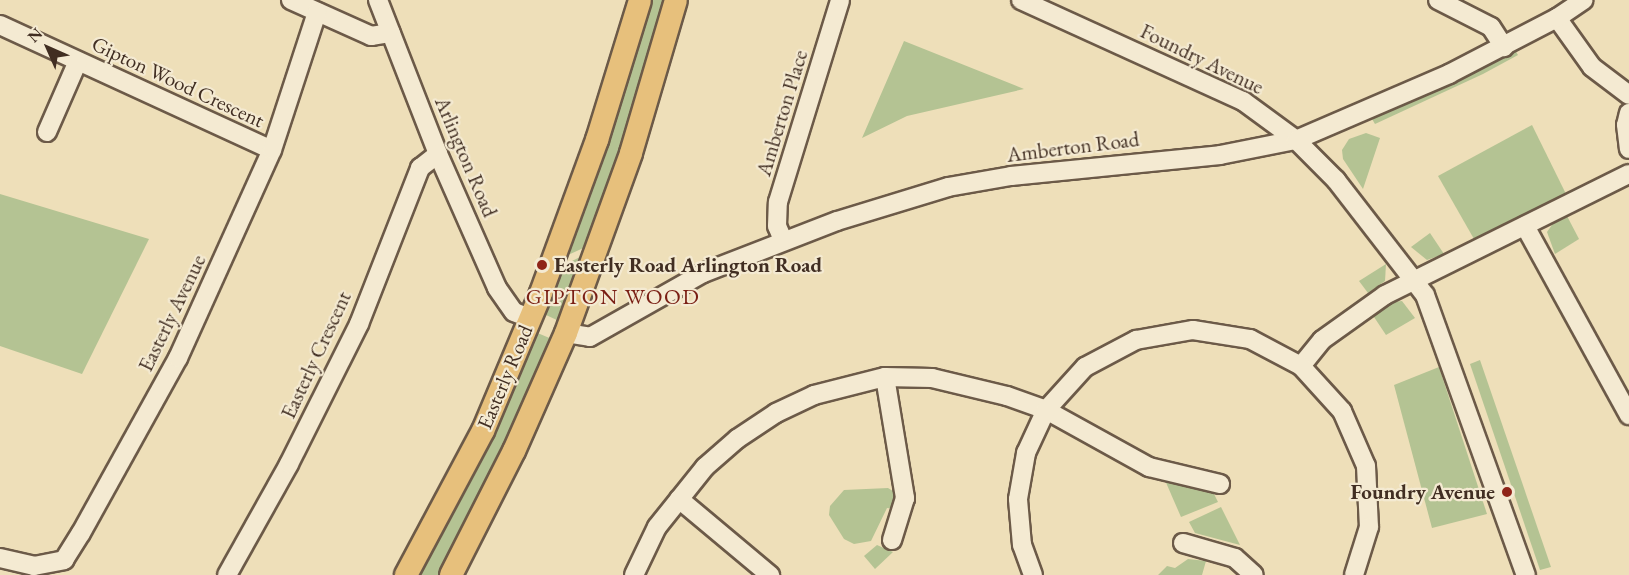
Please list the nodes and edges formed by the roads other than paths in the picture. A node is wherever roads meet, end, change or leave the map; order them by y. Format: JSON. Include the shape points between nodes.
{"nodes":[{"id":1,"x":291,"y":0,"type":"edge"},
{"id":2,"x":378,"y":0,"type":"edge"},
{"id":3,"x":640,"y":0,"type":"edge"},
{"id":4,"x":676,"y":0,"type":"edge"},
{"id":5,"x":840,"y":0,"type":"edge"},
{"id":6,"x":1021,"y":0,"type":"edge"},
{"id":7,"x":1437,"y":0,"type":"edge"},
{"id":8,"x":1584,"y":0,"type":"edge"},
{"id":9,"x":317,"y":12,"type":"junction"},
{"id":10,"x":1557,"y":18,"type":"junction"},
{"id":11,"x":0,"y":25,"type":"edge"},
{"id":12,"x":391,"y":33,"type":"junction"},
{"id":13,"x":1504,"y":47,"type":"junction"},
{"id":14,"x":78,"y":61,"type":"junction"},
{"id":15,"x":1629,"y":95,"type":"edge"},
{"id":16,"x":1629,"y":112,"type":"edge"},
{"id":17,"x":47,"y":132,"type":"dead end"},
{"id":18,"x":1296,"y":140,"type":"junction"},
{"id":19,"x":1629,"y":149,"type":"edge"},
{"id":20,"x":272,"y":150,"type":"junction"},
{"id":21,"x":438,"y":154,"type":"junction"},
{"id":22,"x":1629,"y":174,"type":"edge"},
{"id":23,"x":1525,"y":226,"type":"junction"},
{"id":24,"x":783,"y":240,"type":"junction"},
{"id":25,"x":1414,"y":280,"type":"junction"},
{"id":26,"x":530,"y":318,"type":"junction"},
{"id":27,"x":566,"y":333,"type":"junction"},
{"id":28,"x":1301,"y":366,"type":"junction"},
{"id":29,"x":885,"y":377,"type":"junction"},
{"id":30,"x":1046,"y":410,"type":"junction"},
{"id":31,"x":1629,"y":415,"type":"edge"},
{"id":32,"x":1220,"y":484,"type":"dead end"},
{"id":33,"x":679,"y":498,"type":"junction"},
{"id":34,"x":892,"y":540,"type":"dead end"},
{"id":35,"x":1184,"y":543,"type":"dead end"},
{"id":36,"x":0,"y":558,"type":"edge"},
{"id":37,"x":227,"y":575,"type":"edge"},
{"id":38,"x":406,"y":575,"type":"edge"},
{"id":39,"x":451,"y":575,"type":"edge"},
{"id":40,"x":634,"y":575,"type":"edge"},
{"id":41,"x":770,"y":575,"type":"edge"},
{"id":42,"x":1034,"y":575,"type":"edge"},
{"id":43,"x":1254,"y":575,"type":"edge"},
{"id":44,"x":1354,"y":575,"type":"edge"},
{"id":45,"x":1526,"y":575,"type":"edge"}],
"edges":[{"from":1,"to":9,"type":"street"},
{"from":2,"to":12,"type":"street","name":"Arlington Road"},
{"from":3,"to":26,"type":"main road","name":"Easterly Road","via":[[573,211]]},
{"from":4,"to":27,"type":"main road","name":"Easterly Road","via":[[631,153]]},
{"from":5,"to":24,"type":"street","name":"Amberton Place","via":[[778,202],[777,226]]},
{"from":6,"to":18,"type":"street","name":"Foundry Avenue","via":[[1243,101]]},
{"from":7,"to":13,"type":"street","via":[[1491,27]]},
{"from":8,"to":10,"type":"street","name":"Amberton Road"},
{"from":9,"to":12,"type":"street","via":[[371,36]]},
{"from":9,"to":20,"type":"street","name":"Easterly Avenue"},
{"from":10,"to":13,"type":"street","name":"Amberton Road"},
{"from":10,"to":15,"type":"street","via":[[1592,67]]},
{"from":11,"to":14,"type":"street","name":"Gipton Wood Crescent"},
{"from":12,"to":21,"type":"street","name":"Arlington Road"},
{"from":13,"to":18,"type":"street","name":"Amberton Road","via":[[1387,103]]},
{"from":14,"to":17,"type":"street"},
{"from":14,"to":20,"type":"street","name":"Gipton Wood Crescent"},
{"from":16,"to":19,"type":"street"},
{"from":18,"to":24,"type":"street","name":"Amberton Road","via":[[1220,154],[1034,173],[948,187]]},
{"from":18,"to":25,"type":"street","name":"Foundry Avenue","via":[[1336,180]]},
{"from":20,"to":36,"type":"street","name":"Easterly Avenue","via":[[178,358],[64,560],[34,566]]},
{"from":21,"to":26,"type":"street","name":"Arlington Road","via":[[497,288],[514,312]]},
{"from":21,"to":37,"type":"street","name":"Easterly Crescent","via":[[420,168],[359,324],[289,464]]},
{"from":22,"to":23,"type":"street"},
{"from":23,"to":25,"type":"street"},
{"from":23,"to":31,"type":"street"},
{"from":24,"to":27,"type":"street","name":"Amberton Road","via":[[703,273],[590,337]]},
{"from":25,"to":28,"type":"street","via":[[1385,295],[1322,340]]},
{"from":25,"to":45,"type":"street","name":"Foundry Avenue","via":[[1425,295]]},
{"from":26,"to":38,"type":"main road","name":"Easterly Road","via":[[483,430]]},
{"from":27,"to":39,"type":"main road","name":"Easterly Road","via":[[514,451]]},
{"from":28,"to":30,"type":"street","via":[[1250,339],[1193,330],[1136,340],[1085,367]]},
{"from":28,"to":44,"type":"street","via":[[1342,411],[1366,466],[1369,527]]},
{"from":29,"to":30,"type":"street","via":[[932,378],[972,385]]},
{"from":29,"to":33,"type":"street","via":[[814,395],[776,412],[705,467]]},
{"from":29,"to":34,"type":"street","via":[[905,498]]},
{"from":30,"to":32,"type":"street","via":[[1149,467]]},
{"from":30,"to":42,"type":"street","via":[[1026,453],[1018,498],[1022,545]]},
{"from":33,"to":40,"type":"street","via":[[642,554]]},
{"from":33,"to":41,"type":"street"},
{"from":35,"to":43,"type":"street","via":[[1236,558]]}]}
